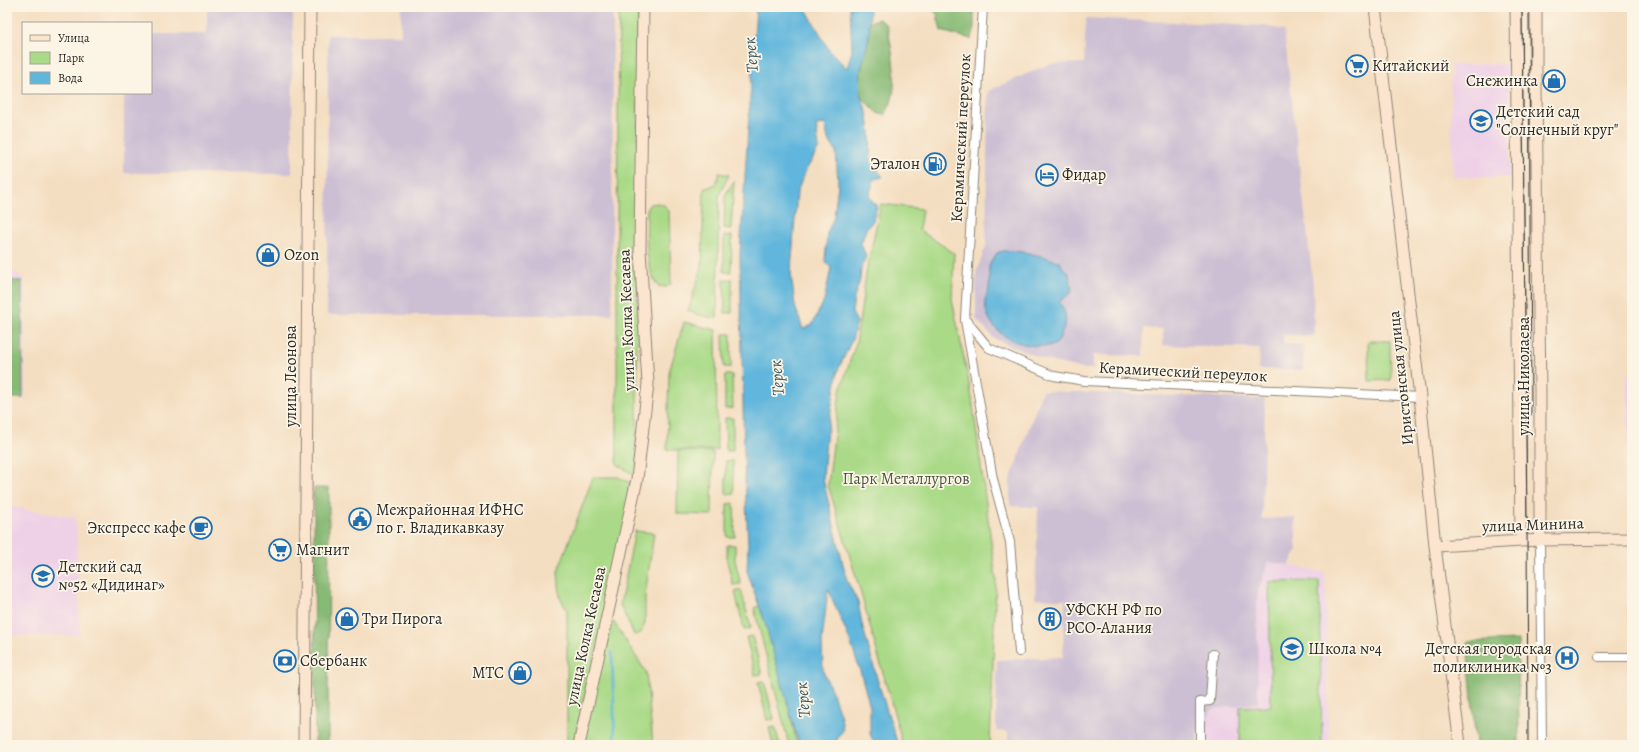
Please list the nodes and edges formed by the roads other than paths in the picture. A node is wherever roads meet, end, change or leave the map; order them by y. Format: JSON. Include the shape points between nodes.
{"nodes":[{"id":1,"x":310,"y":7,"type":"edge"},
{"id":2,"x":643,"y":7,"type":"edge"},
{"id":3,"x":983,"y":7,"type":"edge"},
{"id":4,"x":1375,"y":7,"type":"edge"},
{"id":5,"x":1516,"y":7,"type":"edge"},
{"id":6,"x":1536,"y":7,"type":"edge"},
{"id":7,"x":965,"y":319,"type":"junction"},
{"id":8,"x":1420,"y":397,"type":"junction"},
{"id":9,"x":1632,"y":539,"type":"edge"},
{"id":10,"x":1521,"y":540,"type":"junction"},
{"id":11,"x":1540,"y":540,"type":"junction"},
{"id":12,"x":1435,"y":546,"type":"junction"},
{"id":13,"x":1019,"y":652,"type":"dead end"},
{"id":14,"x":1213,"y":654,"type":"dead end"},
{"id":15,"x":1599,"y":657,"type":"dead end"},
{"id":16,"x":1632,"y":657,"type":"edge"},
{"id":17,"x":304,"y":745,"type":"edge"},
{"id":18,"x":579,"y":745,"type":"edge"},
{"id":19,"x":1200,"y":745,"type":"edge"},
{"id":20,"x":1460,"y":745,"type":"edge"},
{"id":21,"x":1542,"y":745,"type":"edge"}],
"edges":[{"from":1,"to":17,"type":"street","name":"улица Леонова"},
{"from":2,"to":18,"type":"street","name":"улица Колка Кесаева","via":[[640,250],[648,384],[637,479]]},
{"from":3,"to":7,"type":"street","name":"Керамический переулок"},
{"from":4,"to":8,"type":"street","name":"Иристонская улица"},
{"from":5,"to":10,"type":"street","name":"улица Николаева"},
{"from":6,"to":11,"type":"street","name":"улица Николаева"},
{"from":7,"to":8,"type":"street","name":"Керамический переулок","via":[[989,348],[1054,376],[1085,381]]},
{"from":7,"to":13,"type":"street","name":"Керамический переулок","via":[[993,479],[1010,542]]},
{"from":8,"to":12,"type":"street","name":"Иристонская улица"},
{"from":9,"to":11,"type":"street","name":"улица Минина"},
{"from":10,"to":11,"type":"street","name":"улица Минина"},
{"from":10,"to":12,"type":"street","name":"улица Минина"},
{"from":11,"to":21,"type":"street","name":"улица Николаева"},
{"from":12,"to":20,"type":"street","name":"Иристонская улица"},
{"from":14,"to":19,"type":"street","via":[[1210,701],[1200,702]]},
{"from":15,"to":16,"type":"street"}]}
